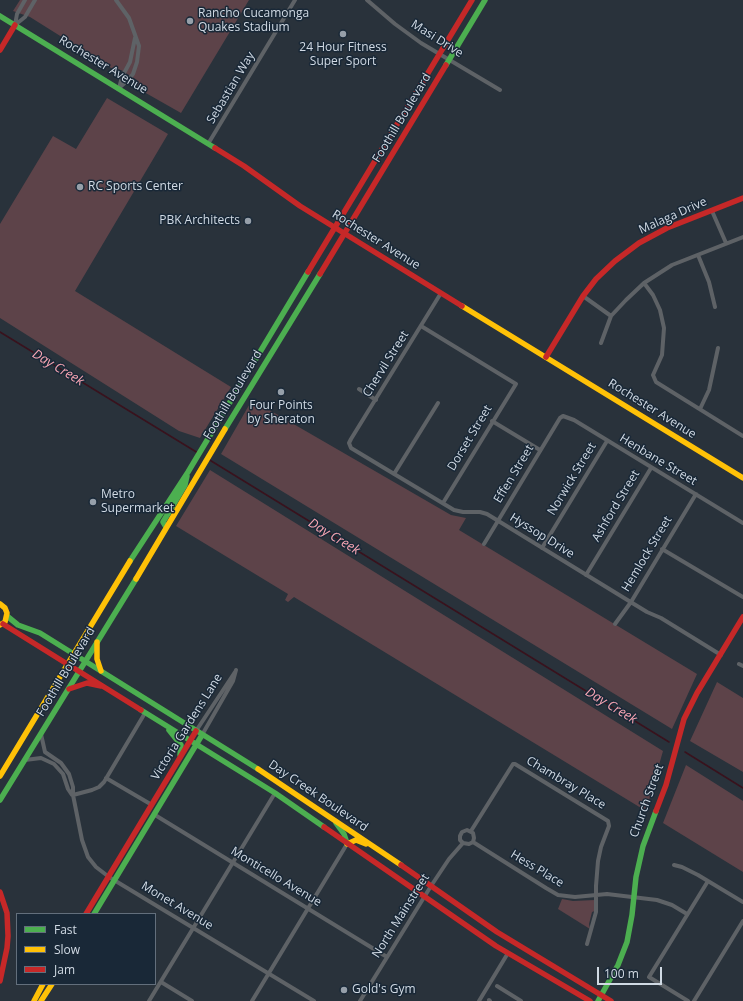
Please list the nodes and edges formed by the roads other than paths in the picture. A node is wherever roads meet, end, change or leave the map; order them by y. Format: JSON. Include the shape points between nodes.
{"nodes":[{"id":1,"x":25,"y":0,"type":"edge"},
{"id":2,"x":35,"y":0,"type":"edge"},
{"id":3,"x":116,"y":0,"type":"edge"},
{"id":4,"x":295,"y":0,"type":"edge"},
{"id":5,"x":367,"y":0,"type":"edge"},
{"id":6,"x":472,"y":0,"type":"edge"},
{"id":7,"x":485,"y":0,"type":"edge"},
{"id":8,"x":0,"y":16,"type":"edge"},
{"id":9,"x":15,"y":25,"type":"junction"},
{"id":10,"x":135,"y":38,"type":"junction"},
{"id":11,"x":0,"y":50,"type":"edge"},
{"id":12,"x":440,"y":54,"type":"junction"},
{"id":13,"x":449,"y":60,"type":"junction"},
{"id":14,"x":119,"y":88,"type":"junction"},
{"id":15,"x":500,"y":90,"type":"dead end"},
{"id":16,"x":208,"y":144,"type":"junction"},
{"id":17,"x":743,"y":198,"type":"edge"},
{"id":18,"x":712,"y":211,"type":"junction"},
{"id":19,"x":336,"y":228,"type":"junction"},
{"id":20,"x":345,"y":233,"type":"junction"},
{"id":21,"x":743,"y":237,"type":"edge"},
{"id":22,"x":726,"y":243,"type":"junction"},
{"id":23,"x":698,"y":254,"type":"junction"},
{"id":24,"x":644,"y":283,"type":"junction"},
{"id":25,"x":441,"y":293,"type":"junction"},
{"id":26,"x":583,"y":296,"type":"junction"},
{"id":27,"x":715,"y":307,"type":"dead end"},
{"id":28,"x":611,"y":316,"type":"junction"},
{"id":29,"x":421,"y":326,"type":"junction"},
{"id":30,"x":601,"y":343,"type":"dead end"},
{"id":31,"x":718,"y":348,"type":"dead end"},
{"id":32,"x":546,"y":357,"type":"junction"},
{"id":33,"x":359,"y":389,"type":"dead end"},
{"id":34,"x":376,"y":400,"type":"junction"},
{"id":35,"x":438,"y":403,"type":"dead end"},
{"id":36,"x":700,"y":409,"type":"junction"},
{"id":37,"x":563,"y":416,"type":"joint"},
{"id":38,"x":492,"y":421,"type":"junction"},
{"id":39,"x":743,"y":436,"type":"edge"},
{"id":40,"x":607,"y":441,"type":"junction"},
{"id":41,"x":349,"y":445,"type":"joint"},
{"id":42,"x":540,"y":450,"type":"junction"},
{"id":43,"x":651,"y":468,"type":"junction"},
{"id":44,"x":188,"y":472,"type":"junction"},
{"id":45,"x":394,"y":474,"type":"junction"},
{"id":46,"x":743,"y":478,"type":"edge"},
{"id":47,"x":696,"y":494,"type":"junction"},
{"id":48,"x":443,"y":503,"type":"junction"},
{"id":49,"x":498,"y":520,"type":"junction"},
{"id":50,"x":743,"y":523,"type":"edge"},
{"id":51,"x":166,"y":528,"type":"junction"},
{"id":52,"x":484,"y":544,"type":"dead end"},
{"id":53,"x":542,"y":548,"type":"junction"},
{"id":54,"x":662,"y":549,"type":"junction"},
{"id":55,"x":586,"y":575,"type":"junction"},
{"id":56,"x":743,"y":598,"type":"edge"},
{"id":57,"x":630,"y":602,"type":"junction"},
{"id":58,"x":0,"y":604,"type":"edge"},
{"id":59,"x":7,"y":616,"type":"junction"},
{"id":60,"x":743,"y":617,"type":"edge"},
{"id":61,"x":615,"y":624,"type":"dead end"},
{"id":62,"x":1,"y":625,"type":"edge"},
{"id":63,"x":97,"y":642,"type":"junction"},
{"id":64,"x":73,"y":654,"type":"junction"},
{"id":65,"x":721,"y":654,"type":"junction"},
{"id":66,"x":85,"y":662,"type":"junction"},
{"id":67,"x":67,"y":664,"type":"junction"},
{"id":68,"x":101,"y":671,"type":"junction"},
{"id":69,"x":79,"y":672,"type":"junction"},
{"id":70,"x":101,"y":686,"type":"junction"},
{"id":71,"x":68,"y":690,"type":"junction"},
{"id":72,"x":145,"y":713,"type":"junction"},
{"id":73,"x":167,"y":726,"type":"junction"},
{"id":74,"x":196,"y":731,"type":"junction"},
{"id":75,"x":41,"y":734,"type":"junction"},
{"id":76,"x":202,"y":735,"type":"junction"},
{"id":77,"x":190,"y":741,"type":"junction"},
{"id":78,"x":197,"y":745,"type":"junction"},
{"id":79,"x":180,"y":758,"type":"junction"},
{"id":80,"x":25,"y":760,"type":"junction"},
{"id":81,"x":0,"y":776,"type":"edge"},
{"id":82,"x":106,"y":778,"type":"junction"},
{"id":83,"x":275,"y":793,"type":"junction"},
{"id":84,"x":72,"y":795,"type":"junction"},
{"id":85,"x":0,"y":800,"type":"edge"},
{"id":86,"x":152,"y":805,"type":"junction"},
{"id":87,"x":154,"y":815,"type":"junction"},
{"id":88,"x":332,"y":818,"type":"junction"},
{"id":89,"x":471,"y":831,"type":"junction"},
{"id":90,"x":473,"y":842,"type":"junction"},
{"id":91,"x":463,"y":843,"type":"junction"},
{"id":92,"x":348,"y":844,"type":"junction"},
{"id":93,"x":374,"y":846,"type":"junction"},
{"id":94,"x":233,"y":863,"type":"junction"},
{"id":95,"x":674,"y":865,"type":"dead end"},
{"id":96,"x":109,"y":877,"type":"junction"},
{"id":97,"x":115,"y":880,"type":"junction"},
{"id":98,"x":708,"y":880,"type":"junction"},
{"id":99,"x":431,"y":886,"type":"junction"},
{"id":100,"x":0,"y":892,"type":"edge"},
{"id":101,"x":596,"y":895,"type":"junction"},
{"id":102,"x":424,"y":896,"type":"junction"},
{"id":103,"x":634,"y":898,"type":"junction"},
{"id":104,"x":743,"y":902,"type":"edge"},
{"id":105,"x":308,"y":908,"type":"junction"},
{"id":106,"x":87,"y":913,"type":"edge"},
{"id":107,"x":95,"y":913,"type":"edge"},
{"id":108,"x":687,"y":914,"type":"junction"},
{"id":109,"x":743,"y":922,"type":"edge"},
{"id":110,"x":194,"y":928,"type":"junction"},
{"id":111,"x":587,"y":944,"type":"dead end"},
{"id":112,"x":508,"y":953,"type":"junction"},
{"id":113,"x":387,"y":957,"type":"junction"},
{"id":114,"x":268,"y":973,"type":"junction"},
{"id":115,"x":0,"y":980,"type":"edge"},
{"id":116,"x":161,"y":982,"type":"junction"},
{"id":117,"x":42,"y":985,"type":"edge"},
{"id":118,"x":51,"y":985,"type":"edge"},
{"id":119,"x":497,"y":986,"type":"dead end"},
{"id":120,"x":602,"y":995,"type":"junction"},
{"id":121,"x":34,"y":1001,"type":"edge"},
{"id":122,"x":41,"y":1001,"type":"edge"},
{"id":123,"x":149,"y":1001,"type":"edge"},
{"id":124,"x":192,"y":1001,"type":"edge"},
{"id":125,"x":252,"y":1001,"type":"edge"},
{"id":126,"x":314,"y":1001,"type":"edge"},
{"id":127,"x":360,"y":1001,"type":"edge"},
{"id":128,"x":479,"y":1001,"type":"edge"},
{"id":129,"x":521,"y":1001,"type":"edge"},
{"id":130,"x":590,"y":1001,"type":"edge"},
{"id":131,"x":598,"y":1001,"type":"edge"},
{"id":132,"x":611,"y":1001,"type":"edge"},
{"id":133,"x":688,"y":1001,"type":"edge"},
{"id":134,"x":694,"y":1001,"type":"edge"}],
"edges":[{"from":1,"to":9,"type":"street","via":[[17,14]]},
{"from":2,"to":9,"type":"street","via":[[25,16]]},
{"from":3,"to":10,"type":"street","via":[[128,16]]},
{"from":4,"to":16,"type":"street","name":"Sebastian Way"},
{"from":5,"to":12,"type":"street","name":"Masi Drive","via":[[395,24]]},
{"from":6,"to":12,"type":"main road","name":"Foothill Boulevard"},
{"from":7,"to":13,"type":"main road","name":"Foothill Boulevard"},
{"from":8,"to":9,"type":"main road","name":"Rochester Avenue"},
{"from":9,"to":11,"type":"main road"},
{"from":9,"to":14,"type":"main road","name":"Rochester Avenue"},
{"from":10,"to":14,"type":"street","via":[[130,62]]},
{"from":10,"to":14,"type":"street","via":[[139,46],[135,68],[128,80]]},
{"from":12,"to":13,"type":"street","name":"Masi Drive"},
{"from":12,"to":19,"type":"main road","name":"Foothill Boulevard"},
{"from":13,"to":15,"type":"street","name":"Masi Drive"},
{"from":13,"to":20,"type":"main road","name":"Foothill Boulevard"},
{"from":14,"to":16,"type":"main road","name":"Rochester Avenue"},
{"from":16,"to":19,"type":"main road","name":"Rochester Avenue"},
{"from":17,"to":18,"type":"main road","name":"Malaga Drive"},
{"from":18,"to":22,"type":"street"},
{"from":18,"to":26,"type":"main road","name":"Malaga Drive","via":[[667,228],[639,243],[615,261]]},
{"from":19,"to":20,"type":"main road","name":"Rochester Avenue"},
{"from":19,"to":44,"type":"main road","name":"Foothill Boulevard"},
{"from":20,"to":25,"type":"main road","name":"Rochester Avenue"},
{"from":20,"to":51,"type":"main road","name":"Foothill Boulevard"},
{"from":21,"to":22,"type":"street"},
{"from":22,"to":23,"type":"street"},
{"from":23,"to":24,"type":"street"},
{"from":23,"to":27,"type":"street"},
{"from":24,"to":28,"type":"street"},
{"from":24,"to":36,"type":"street","via":[[657,303],[664,328],[662,355],[654,378],[659,385]]},
{"from":25,"to":29,"type":"street","name":"Chervil Street"},
{"from":25,"to":32,"type":"main road","name":"Rochester Avenue"},
{"from":26,"to":28,"type":"street"},
{"from":26,"to":32,"type":"main road","name":"Malaga Drive"},
{"from":28,"to":30,"type":"street"},
{"from":29,"to":34,"type":"street","name":"Chervil Street"},
{"from":29,"to":38,"type":"street","name":"Dorset Street","via":[[516,384]]},
{"from":31,"to":36,"type":"street","via":[[709,390]]},
{"from":32,"to":46,"type":"main road","name":"Rochester Avenue"},
{"from":33,"to":34,"type":"street"},
{"from":34,"to":41,"type":"street","name":"Chervil Street"},
{"from":35,"to":45,"type":"street"},
{"from":36,"to":39,"type":"street"},
{"from":37,"to":40,"type":"street","name":"Henbane Street","via":[[569,417]]},
{"from":37,"to":42,"type":"street","name":"Effen Street"},
{"from":38,"to":42,"type":"street"},
{"from":38,"to":48,"type":"street","name":"Dorset Street"},
{"from":40,"to":43,"type":"street","name":"Henbane Street"},
{"from":40,"to":53,"type":"street","name":"Norwick Street"},
{"from":41,"to":45,"type":"street","name":"Hyssop Drive"},
{"from":42,"to":49,"type":"street","name":"Effen Street"},
{"from":43,"to":47,"type":"street","name":"Henbane Street"},
{"from":43,"to":55,"type":"street","name":"Ashford Street"},
{"from":44,"to":51,"type":"main road","via":[[185,485],[163,522]]},
{"from":44,"to":64,"type":"main road","name":"Foothill Boulevard"},
{"from":45,"to":48,"type":"street","name":"Hyssop Drive"},
{"from":47,"to":50,"type":"street","name":"Henbane Street"},
{"from":47,"to":54,"type":"street","name":"Hemlock Street"},
{"from":48,"to":49,"type":"street","name":"Hyssop Drive","via":[[458,512],[480,512]]},
{"from":49,"to":52,"type":"street","name":"Effen Street"},
{"from":49,"to":53,"type":"street","name":"Hyssop Drive"},
{"from":51,"to":63,"type":"main road","name":"Foothill Boulevard"},
{"from":53,"to":55,"type":"street","name":"Hyssop Drive"},
{"from":54,"to":56,"type":"street"},
{"from":54,"to":57,"type":"street","name":"Hemlock Street"},
{"from":55,"to":57,"type":"street","name":"Hyssop Drive"},
{"from":57,"to":61,"type":"street","name":"Hemlock Street"},
{"from":57,"to":65,"type":"street","name":"Hyssop Drive"},
{"from":58,"to":59,"type":"main road","via":[[5,608]]},
{"from":59,"to":62,"type":"main road"},
{"from":59,"to":64,"type":"main road","name":"Day Creek Boulevard","via":[[18,625],[40,633]]},
{"from":60,"to":65,"type":"main road","name":"Church Street"},
{"from":62,"to":67,"type":"main road","name":"Day Creek Boulevard"},
{"from":63,"to":66,"type":"main road","name":"Foothill Boulevard"},
{"from":63,"to":68,"type":"main road","via":[[97,659]]},
{"from":64,"to":66,"type":"main road","name":"Day Creek Boulevard"},
{"from":64,"to":67,"type":"main road","name":"Foothill Boulevard"},
{"from":65,"to":103,"type":"main road","name":"Church Street","via":[[684,719],[666,785],[643,846]]},
{"from":66,"to":68,"type":"main road","name":"Day Creek Boulevard"},
{"from":66,"to":69,"type":"main road","name":"Foothill Boulevard"},
{"from":67,"to":69,"type":"main road","name":"Day Creek Boulevard"},
{"from":67,"to":81,"type":"main road","name":"Foothill Boulevard"},
{"from":68,"to":74,"type":"main road","name":"Day Creek Boulevard"},
{"from":69,"to":70,"type":"main road","name":"Day Creek Boulevard"},
{"from":69,"to":71,"type":"main road","name":"Foothill Boulevard"},
{"from":70,"to":71,"type":"main road","via":[[88,683]]},
{"from":70,"to":72,"type":"main road","name":"Day Creek Boulevard"},
{"from":71,"to":75,"type":"main road","name":"Foothill Boulevard"},
{"from":72,"to":73,"type":"main road","name":"Day Creek Boulevard"},
{"from":72,"to":82,"type":"street"},
{"from":73,"to":77,"type":"main road","name":"Day Creek Boulevard"},
{"from":73,"to":79,"type":"main road","via":[[181,745]]},
{"from":74,"to":76,"type":"main road","name":"Day Creek Boulevard"},
{"from":74,"to":76,"type":"street","name":"Victoria Gardens Lane","via":[[236,670],[233,681]]},
{"from":74,"to":77,"type":"main road","name":"Victoria Gardens Lane"},
{"from":75,"to":80,"type":"main road","name":"Foothill Boulevard"},
{"from":75,"to":84,"type":"street","name":"Monet Avenue","via":[[45,752],[61,763],[69,774],[73,787]]},
{"from":76,"to":78,"type":"main road","name":"Victoria Gardens Lane"},
{"from":76,"to":88,"type":"main road","name":"Day Creek Boulevard"},
{"from":77,"to":78,"type":"main road","name":"Day Creek Boulevard"},
{"from":77,"to":79,"type":"main road","name":"Victoria Gardens Lane"},
{"from":78,"to":83,"type":"main road","name":"Day Creek Boulevard"},
{"from":78,"to":87,"type":"main road","name":"Victoria Gardens Lane"},
{"from":79,"to":86,"type":"main road","name":"Victoria Gardens Lane"},
{"from":80,"to":84,"type":"street","name":"Monet Avenue","via":[[41,758],[54,764],[63,774]]},
{"from":80,"to":85,"type":"main road","name":"Foothill Boulevard"},
{"from":82,"to":84,"type":"street","via":[[99,787]]},
{"from":82,"to":86,"type":"street"},
{"from":83,"to":92,"type":"main road","name":"Day Creek Boulevard"},
{"from":83,"to":94,"type":"street"},
{"from":84,"to":96,"type":"street","name":"Monet Avenue","via":[[85,850],[93,863]]},
{"from":86,"to":96,"type":"main road","name":"Victoria Gardens Lane"},
{"from":87,"to":94,"type":"street","name":"Monticello Avenue"},
{"from":87,"to":97,"type":"main road","name":"Victoria Gardens Lane"},
{"from":88,"to":92,"type":"main road"},
{"from":88,"to":93,"type":"main road","name":"Day Creek Boulevard"},
{"from":89,"to":90,"type":"street","via":[[474,835]]},
{"from":89,"to":91,"type":"street","via":[[467,830],[461,834],[460,840]]},
{"from":89,"to":101,"type":"street","name":"Chambray Place","via":[[515,764],[608,821],[609,826],[599,854]]},
{"from":90,"to":91,"type":"street"},
{"from":90,"to":101,"type":"street","name":"Hess Place","via":[[556,894],[575,897]]},
{"from":91,"to":99,"type":"street","name":"North Mainstreet"},
{"from":92,"to":93,"type":"main road","via":[[356,840]]},
{"from":92,"to":102,"type":"main road","name":"Day Creek Boulevard"},
{"from":92,"to":105,"type":"street"},
{"from":93,"to":99,"type":"main road","name":"Day Creek Boulevard"},
{"from":94,"to":105,"type":"street","name":"Monticello Avenue"},
{"from":94,"to":110,"type":"street"},
{"from":95,"to":98,"type":"street"},
{"from":96,"to":97,"type":"street","name":"Monet Avenue"},
{"from":96,"to":106,"type":"main road","name":"Victoria Gardens Lane"},
{"from":97,"to":107,"type":"main road","name":"Victoria Gardens Lane"},
{"from":97,"to":110,"type":"street","name":"Monet Avenue"},
{"from":98,"to":104,"type":"street"},
{"from":98,"to":108,"type":"street"},
{"from":99,"to":102,"type":"street","name":"North Mainstreet"},
{"from":99,"to":120,"type":"main road","name":"Day Creek Boulevard","via":[[497,932]]},
{"from":100,"to":115,"type":"main road","via":[[7,913],[8,936]]},
{"from":101,"to":103,"type":"street","name":"Hess Place"},
{"from":101,"to":111,"type":"street","via":[[596,912]]},
{"from":102,"to":112,"type":"main road","name":"Day Creek Boulevard"},
{"from":102,"to":113,"type":"street","name":"North Mainstreet"},
{"from":103,"to":108,"type":"street","name":"Hess Place","via":[[663,902]]},
{"from":103,"to":120,"type":"main road","name":"Church Street","via":[[624,949]]},
{"from":105,"to":113,"type":"street","name":"Monticello Avenue"},
{"from":105,"to":114,"type":"street"},
{"from":108,"to":133,"type":"street","via":[[649,977]]},
{"from":109,"to":134,"type":"street"},
{"from":110,"to":114,"type":"street","name":"Monet Avenue"},
{"from":110,"to":116,"type":"street"},
{"from":112,"to":128,"type":"street"},
{"from":112,"to":130,"type":"main road","name":"Day Creek Boulevard"},
{"from":113,"to":127,"type":"street","name":"North Mainstreet"},
{"from":114,"to":125,"type":"street"},
{"from":114,"to":126,"type":"street","name":"Monet Avenue"},
{"from":116,"to":123,"type":"street"},
{"from":116,"to":124,"type":"street"},
{"from":117,"to":121,"type":"main road"},
{"from":118,"to":122,"type":"main road"},
{"from":119,"to":129,"type":"street"},
{"from":120,"to":131,"type":"main road","name":"Church Street"},
{"from":120,"to":132,"type":"main road","name":"Day Creek Boulevard"}]}
